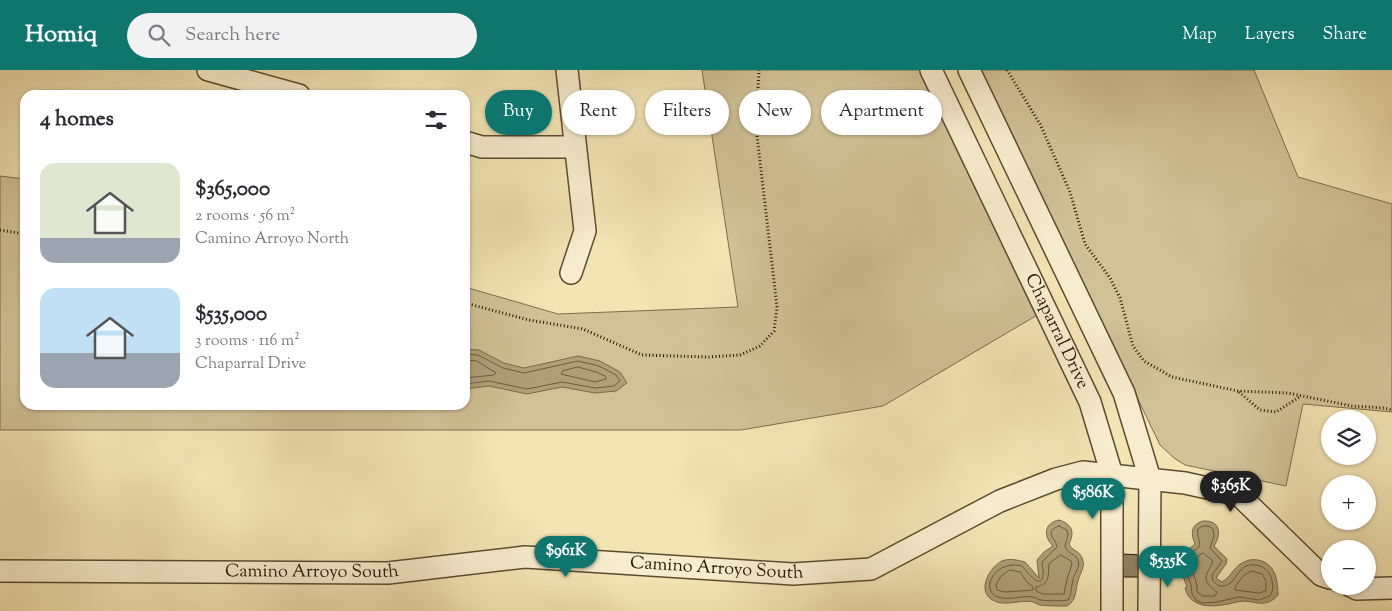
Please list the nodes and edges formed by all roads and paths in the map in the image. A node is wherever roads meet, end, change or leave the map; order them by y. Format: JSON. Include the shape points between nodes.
{"nodes":[{"id":1,"x":208,"y":70,"type":"edge"},
{"id":2,"x":567,"y":70,"type":"edge"},
{"id":3,"x":759,"y":70,"type":"edge"},
{"id":4,"x":931,"y":70,"type":"edge"},
{"id":5,"x":969,"y":70,"type":"edge"},
{"id":6,"x":1007,"y":70,"type":"edge"},
{"id":7,"x":281,"y":90,"type":"edge"},
{"id":8,"x":470,"y":143,"type":"edge"},
{"id":9,"x":574,"y":147,"type":"junction"},
{"id":10,"x":0,"y":230,"type":"edge"},
{"id":11,"x":20,"y":233,"type":"edge"},
{"id":12,"x":571,"y":273,"type":"dead end"},
{"id":13,"x":470,"y":304,"type":"edge"},
{"id":14,"x":1238,"y":391,"type":"junction"},
{"id":15,"x":1302,"y":396,"type":"junction"},
{"id":16,"x":1392,"y":410,"type":"edge"},
{"id":17,"x":1112,"y":475,"type":"junction"},
{"id":18,"x":1150,"y":480,"type":"junction"},
{"id":19,"x":0,"y":571,"type":"edge"},
{"id":20,"x":1321,"y":575,"type":"edge"},
{"id":21,"x":1376,"y":588,"type":"edge"},
{"id":22,"x":1392,"y":588,"type":"edge"},
{"id":23,"x":1112,"y":611,"type":"edge"},
{"id":24,"x":1150,"y":611,"type":"edge"}],
"edges":[{"from":1,"to":7,"type":"street"},
{"from":2,"to":9,"type":"street"},
{"from":3,"to":13,"type":"path","via":[[756,127],[777,307],[774,331],[760,346],[740,355],[709,358],[642,355],[583,329],[529,320]]},
{"from":4,"to":17,"type":"street","name":"Chaparral Drive","via":[[1090,402]]},
{"from":5,"to":18,"type":"street","name":"Chaparral Drive","via":[[1124,393]]},
{"from":6,"to":14,"type":"path","via":[[1044,133],[1070,192],[1085,244],[1120,298],[1133,346],[1144,361],[1172,377]]},
{"from":8,"to":9,"type":"street","via":[[482,147]]},
{"from":9,"to":12,"type":"street","via":[[585,231]]},
{"from":10,"to":11,"type":"path"},
{"from":14,"to":15,"type":"path"},
{"from":14,"to":15,"type":"path","via":[[1260,410],[1276,412]]},
{"from":15,"to":16,"type":"path"},
{"from":17,"to":18,"type":"street","name":"Camino Arroyo South"},
{"from":17,"to":19,"type":"street","name":"Camino Arroyo South","via":[[1083,472],[1056,479],[1000,502],[871,569],[792,574],[526,557],[388,573]]},
{"from":17,"to":23,"type":"street","name":"Chaparral Drive"},
{"from":18,"to":20,"type":"street","name":"Camino Arroyo South","via":[[1185,483],[1239,495]]},
{"from":18,"to":24,"type":"street","name":"Chaparral Drive"},
{"from":21,"to":22,"type":"street"}]}
